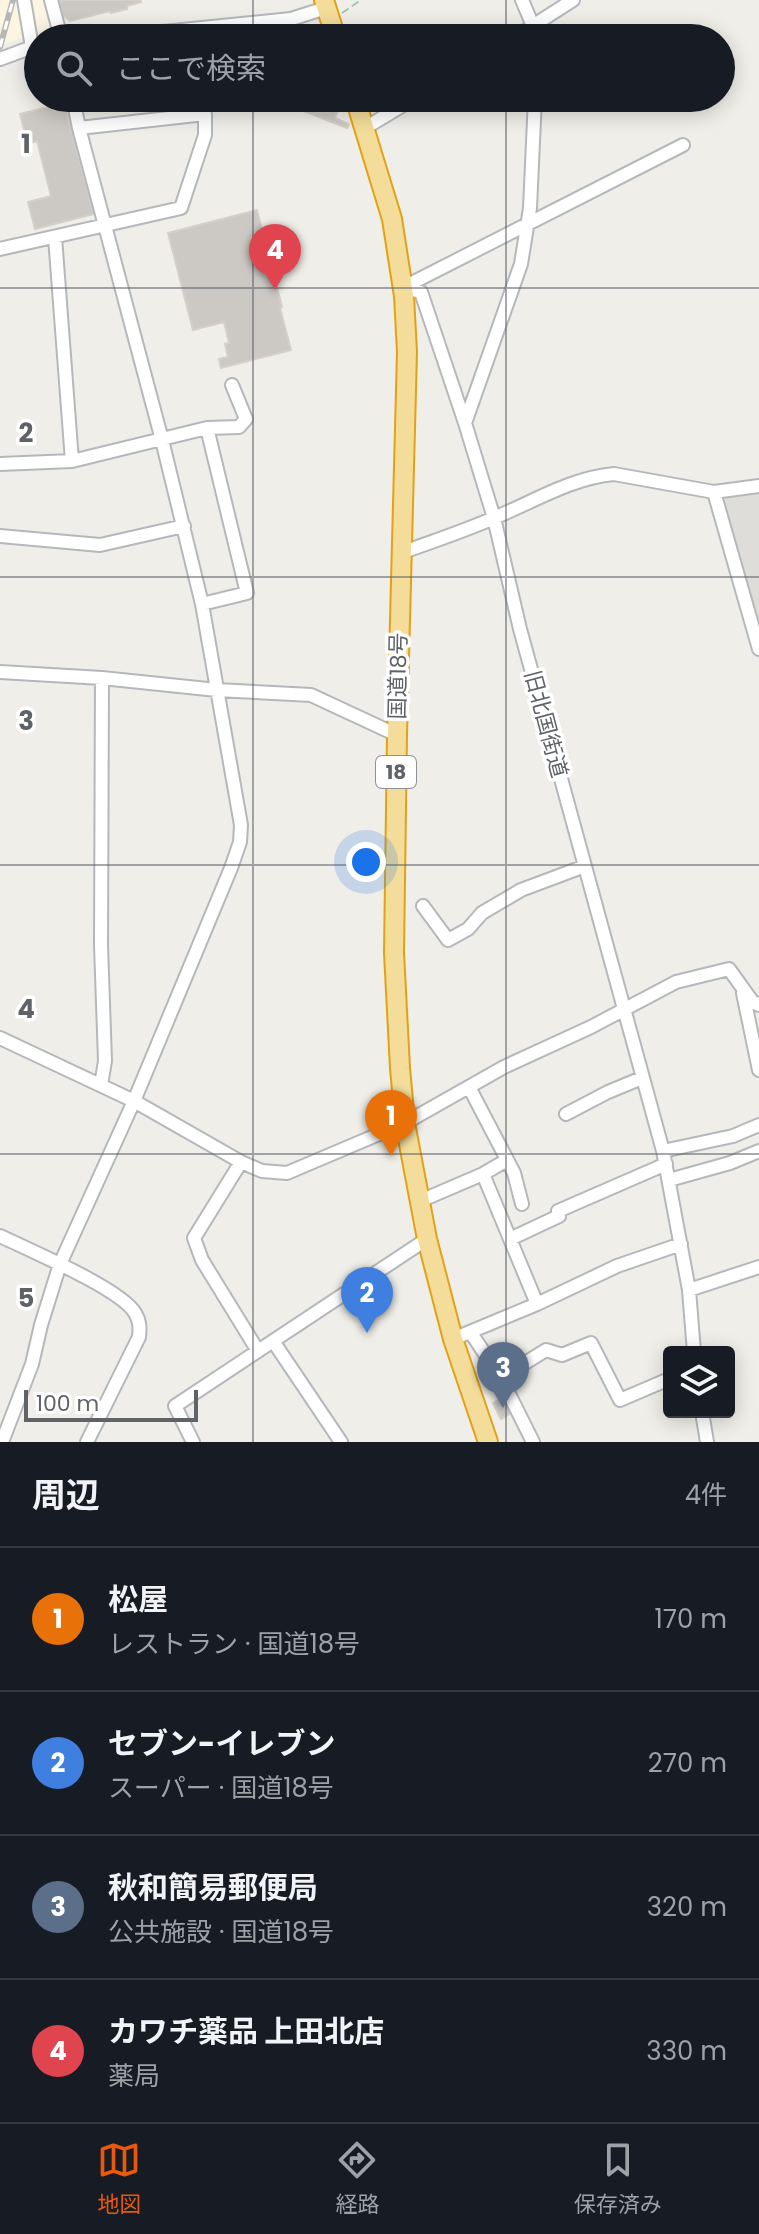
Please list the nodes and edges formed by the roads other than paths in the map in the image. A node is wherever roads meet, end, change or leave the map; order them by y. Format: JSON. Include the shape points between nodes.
{"nodes":[{"id":1,"x":24,"y":0,"type":"edge"},
{"id":2,"x":51,"y":0,"type":"edge"},
{"id":3,"x":522,"y":0,"type":"edge"},
{"id":4,"x":573,"y":0,"type":"edge"},
{"id":5,"x":331,"y":7,"type":"edge"},
{"id":6,"x":30,"y":24,"type":"edge"},
{"id":7,"x":57,"y":24,"type":"edge"},
{"id":8,"x":242,"y":24,"type":"edge"},
{"id":9,"x":532,"y":24,"type":"edge"},
{"id":10,"x":545,"y":24,"type":"edge"},
{"id":11,"x":24,"y":50,"type":"edge"},
{"id":12,"x":0,"y":59,"type":"edge"},
{"id":13,"x":76,"y":112,"type":"edge"},
{"id":14,"x":360,"y":112,"type":"edge"},
{"id":15,"x":392,"y":112,"type":"edge"},
{"id":16,"x":534,"y":112,"type":"edge"},
{"id":17,"x":79,"y":128,"type":"junction"},
{"id":18,"x":365,"y":128,"type":"junction"},
{"id":19,"x":683,"y":145,"type":"dead end"},
{"id":20,"x":527,"y":224,"type":"junction"},
{"id":21,"x":104,"y":225,"type":"junction"},
{"id":22,"x":55,"y":237,"type":"junction"},
{"id":23,"x":0,"y":249,"type":"edge"},
{"id":24,"x":402,"y":288,"type":"junction"},
{"id":25,"x":232,"y":385,"type":"dead end"},
{"id":26,"x":465,"y":423,"type":"junction"},
{"id":27,"x":207,"y":428,"type":"junction"},
{"id":28,"x":162,"y":440,"type":"junction"},
{"id":29,"x":72,"y":461,"type":"junction"},
{"id":30,"x":0,"y":464,"type":"edge"},
{"id":31,"x":759,"y":486,"type":"edge"},
{"id":32,"x":714,"y":492,"type":"junction"},
{"id":33,"x":494,"y":518,"type":"junction"},
{"id":34,"x":184,"y":526,"type":"junction"},
{"id":35,"x":0,"y":536,"type":"edge"},
{"id":36,"x":401,"y":553,"type":"junction"},
{"id":37,"x":202,"y":604,"type":"junction"},
{"id":38,"x":759,"y":649,"type":"edge"},
{"id":39,"x":0,"y":672,"type":"edge"},
{"id":40,"x":102,"y":678,"type":"junction"},
{"id":41,"x":217,"y":690,"type":"junction"},
{"id":42,"x":397,"y":735,"type":"junction"},
{"id":43,"x":585,"y":866,"type":"junction"},
{"id":44,"x":423,"y":906,"type":"dead end"},
{"id":45,"x":741,"y":986,"type":"junction"},
{"id":46,"x":759,"y":1005,"type":"edge"},
{"id":47,"x":623,"y":1010,"type":"junction"},
{"id":48,"x":0,"y":1038,"type":"edge"},
{"id":49,"x":759,"y":1070,"type":"edge"},
{"id":50,"x":642,"y":1078,"type":"junction"},
{"id":51,"x":101,"y":1085,"type":"junction"},
{"id":52,"x":469,"y":1087,"type":"junction"},
{"id":53,"x":134,"y":1101,"type":"junction"},
{"id":54,"x":566,"y":1114,"type":"dead end"},
{"id":55,"x":405,"y":1123,"type":"junction"},
{"id":56,"x":759,"y":1125,"type":"edge"},
{"id":57,"x":759,"y":1151,"type":"edge"},
{"id":58,"x":664,"y":1158,"type":"junction"},
{"id":59,"x":507,"y":1160,"type":"junction"},
{"id":60,"x":241,"y":1162,"type":"junction"},
{"id":61,"x":483,"y":1174,"type":"junction"},
{"id":62,"x":669,"y":1180,"type":"junction"},
{"id":63,"x":420,"y":1201,"type":"junction"},
{"id":64,"x":522,"y":1204,"type":"dead end"},
{"id":65,"x":0,"y":1236,"type":"edge"},
{"id":66,"x":427,"y":1239,"type":"junction"},
{"id":67,"x":510,"y":1239,"type":"junction"},
{"id":68,"x":681,"y":1244,"type":"junction"},
{"id":69,"x":60,"y":1264,"type":"junction"},
{"id":70,"x":759,"y":1267,"type":"edge"},
{"id":71,"x":689,"y":1290,"type":"junction"},
{"id":72,"x":537,"y":1304,"type":"junction"},
{"id":73,"x":462,"y":1336,"type":"junction"},
{"id":74,"x":273,"y":1341,"type":"junction"},
{"id":75,"x":694,"y":1346,"type":"edge"},
{"id":76,"x":258,"y":1351,"type":"junction"},
{"id":77,"x":501,"y":1378,"type":"junction"},
{"id":78,"x":663,"y":1382,"type":"edge"},
{"id":79,"x":703,"y":1418,"type":"edge"},
{"id":80,"x":2,"y":1442,"type":"edge"},
{"id":81,"x":87,"y":1442,"type":"edge"},
{"id":82,"x":193,"y":1442,"type":"edge"},
{"id":83,"x":341,"y":1442,"type":"edge"},
{"id":84,"x":488,"y":1442,"type":"edge"},
{"id":85,"x":533,"y":1442,"type":"edge"},
{"id":86,"x":707,"y":1442,"type":"edge"}],
"edges":[{"from":1,"to":6,"type":"street"},
{"from":2,"to":7,"type":"street"},
{"from":3,"to":9,"type":"street"},
{"from":4,"to":10,"type":"street"},
{"from":5,"to":8,"type":"street","via":[[291,19]]},
{"from":11,"to":12,"type":"street"},
{"from":13,"to":17,"type":"street"},
{"from":14,"to":18,"type":"highway","name":"国道18号","number":"18"},
{"from":15,"to":18,"type":"street"},
{"from":16,"to":20,"type":"street"},
{"from":17,"to":21,"type":"street"},
{"from":17,"to":21,"type":"street","via":[[205,114],[205,135],[181,208]]},
{"from":18,"to":24,"type":"highway","name":"国道18号","number":"18","via":[[392,219]]},
{"from":19,"to":20,"type":"street"},
{"from":20,"to":24,"type":"street"},
{"from":20,"to":26,"type":"street","via":[[521,264]]},
{"from":21,"to":22,"type":"street"},
{"from":21,"to":28,"type":"street"},
{"from":22,"to":23,"type":"street"},
{"from":22,"to":29,"type":"street"},
{"from":24,"to":26,"type":"street","name":"旧北国街道","via":[[421,292]]},
{"from":24,"to":36,"type":"highway","name":"国道18号","number":"18","via":[[407,409]]},
{"from":25,"to":27,"type":"street","via":[[246,419],[239,427]]},
{"from":26,"to":33,"type":"street","name":"旧北国街道"},
{"from":27,"to":28,"type":"street"},
{"from":27,"to":37,"type":"street","via":[[247,593]]},
{"from":28,"to":29,"type":"street"},
{"from":28,"to":34,"type":"street"},
{"from":29,"to":30,"type":"street"},
{"from":31,"to":32,"type":"street"},
{"from":32,"to":33,"type":"street","via":[[614,474],[562,487]]},
{"from":32,"to":38,"type":"street"},
{"from":33,"to":36,"type":"street"},
{"from":33,"to":43,"type":"street","name":"旧北国街道"},
{"from":34,"to":35,"type":"street","via":[[100,545]]},
{"from":34,"to":37,"type":"street"},
{"from":36,"to":42,"type":"highway","name":"国道18号","number":"18"},
{"from":37,"to":41,"type":"street"},
{"from":39,"to":40,"type":"street"},
{"from":40,"to":41,"type":"street"},
{"from":40,"to":51,"type":"street"},
{"from":41,"to":42,"type":"street","via":[[311,695]]},
{"from":41,"to":53,"type":"street","via":[[240,842]]},
{"from":42,"to":55,"type":"highway","name":"国道18号","number":"18","via":[[394,953]]},
{"from":43,"to":44,"type":"street","via":[[521,890],[448,940]]},
{"from":43,"to":47,"type":"street","name":"旧北国街道"},
{"from":45,"to":46,"type":"street"},
{"from":45,"to":47,"type":"street","via":[[729,969],[676,982]]},
{"from":45,"to":49,"type":"street"},
{"from":47,"to":50,"type":"street","name":"旧北国街道"},
{"from":47,"to":52,"type":"street"},
{"from":48,"to":51,"type":"street"},
{"from":50,"to":54,"type":"street"},
{"from":50,"to":58,"type":"street","name":"旧北国街道"},
{"from":51,"to":53,"type":"street"},
{"from":52,"to":55,"type":"street"},
{"from":52,"to":59,"type":"street"},
{"from":53,"to":60,"type":"street"},
{"from":53,"to":69,"type":"street"},
{"from":55,"to":60,"type":"street","via":[[287,1173]]},
{"from":55,"to":63,"type":"highway","name":"国道18号","number":"18"},
{"from":56,"to":58,"type":"street"},
{"from":57,"to":62,"type":"street"},
{"from":58,"to":62,"type":"street","name":"旧北国街道"},
{"from":58,"to":67,"type":"street"},
{"from":59,"to":61,"type":"street"},
{"from":59,"to":64,"type":"street"},
{"from":60,"to":76,"type":"street","via":[[194,1238]]},
{"from":61,"to":63,"type":"street"},
{"from":61,"to":67,"type":"street"},
{"from":62,"to":68,"type":"street","name":"旧北国街道"},
{"from":63,"to":66,"type":"highway","name":"国道18号","number":"18"},
{"from":65,"to":69,"type":"street"},
{"from":66,"to":73,"type":"highway","name":"国道18号","number":"18"},
{"from":66,"to":74,"type":"street"},
{"from":67,"to":72,"type":"street"},
{"from":68,"to":71,"type":"street","name":"旧北国街道"},
{"from":68,"to":72,"type":"street","via":[[617,1266]]},
{"from":69,"to":80,"type":"street","via":[[32,1364]]},
{"from":69,"to":81,"type":"street","via":[[118,1295],[140,1324],[139,1337]]},
{"from":70,"to":71,"type":"street"},
{"from":71,"to":75,"type":"street","name":"旧北国街道"},
{"from":72,"to":73,"type":"street"},
{"from":73,"to":77,"type":"street"},
{"from":73,"to":84,"type":"highway","name":"国道18号","number":"18"},
{"from":74,"to":76,"type":"street"},
{"from":74,"to":83,"type":"street"},
{"from":76,"to":82,"type":"street","via":[[175,1406]]},
{"from":77,"to":78,"type":"street","via":[[546,1350],[562,1355],[591,1343],[620,1400]]},
{"from":77,"to":85,"type":"street"},
{"from":79,"to":86,"type":"street"}]}
